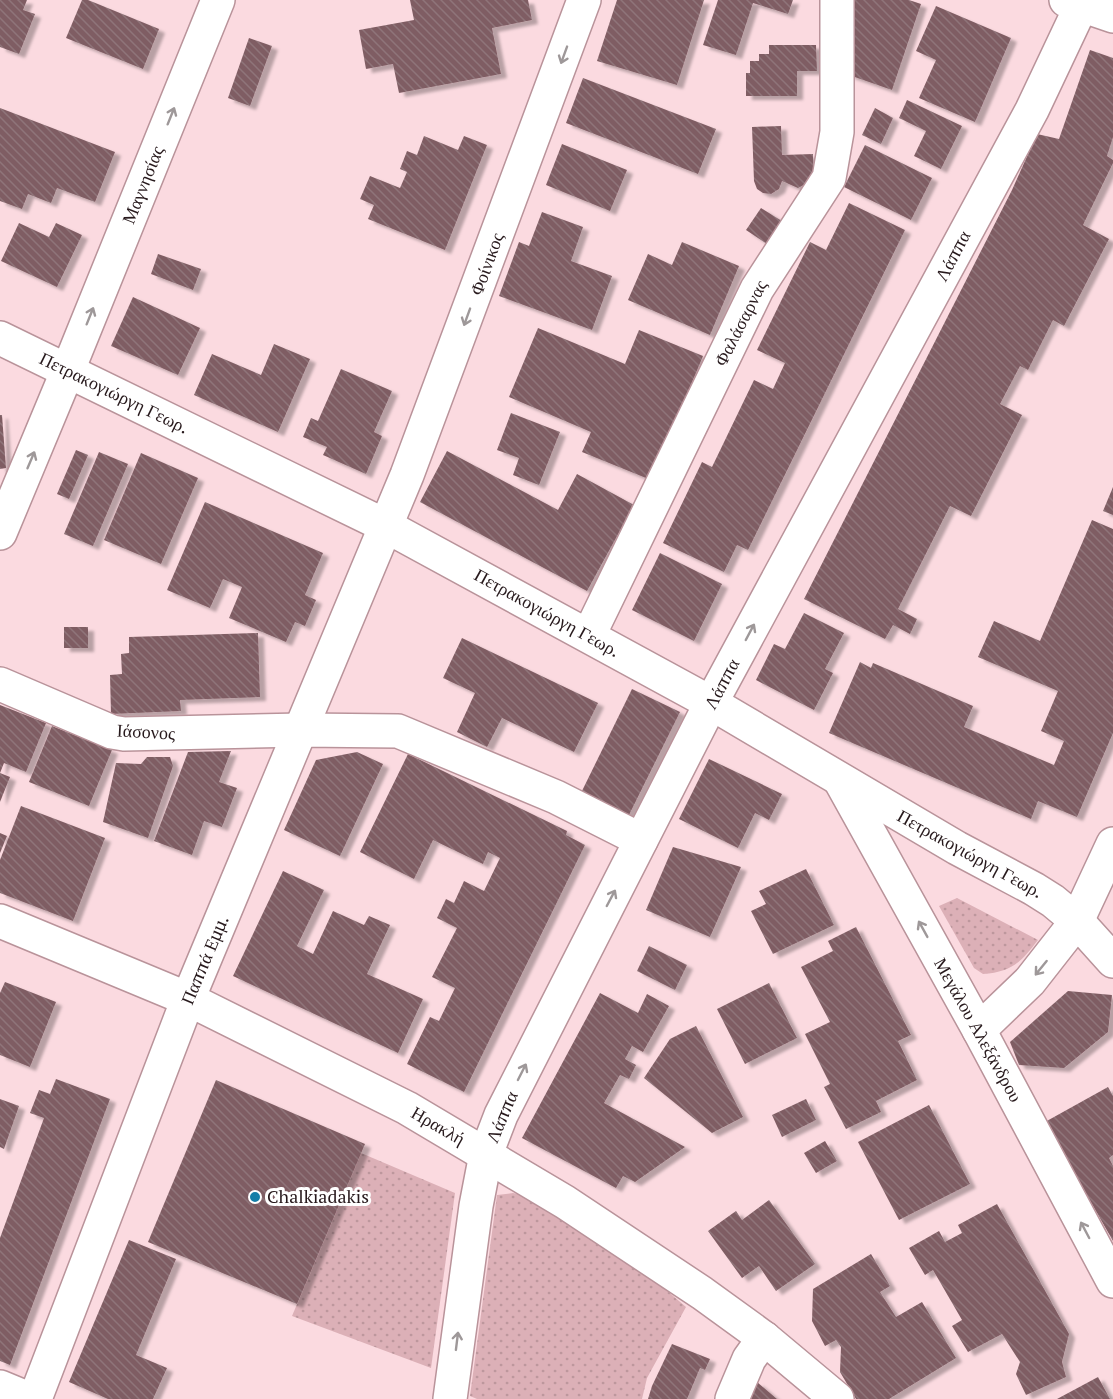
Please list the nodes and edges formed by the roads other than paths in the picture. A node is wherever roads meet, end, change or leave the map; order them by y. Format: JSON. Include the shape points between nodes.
{"nodes":[{"id":1,"x":218,"y":0,"type":"edge"},
{"id":2,"x":584,"y":0,"type":"edge"},
{"id":3,"x":837,"y":0,"type":"edge"},
{"id":4,"x":1077,"y":2,"type":"edge"},
{"id":5,"x":1113,"y":16,"type":"edge"},
{"id":6,"x":0,"y":338,"type":"edge"},
{"id":7,"x":68,"y":370,"type":"junction"},
{"id":8,"x":7,"y":500,"type":"edge"},
{"id":9,"x":386,"y":526,"type":"junction"},
{"id":10,"x":0,"y":533,"type":"edge"},
{"id":11,"x":589,"y":635,"type":"junction"},
{"id":12,"x":0,"y":684,"type":"edge"},
{"id":13,"x":711,"y":703,"type":"junction"},
{"id":14,"x":301,"y":730,"type":"junction"},
{"id":15,"x":840,"y":780,"type":"junction"},
{"id":16,"x":641,"y":840,"type":"junction"},
{"id":17,"x":1112,"y":850,"type":"edge"},
{"id":18,"x":1077,"y":921,"type":"junction"},
{"id":19,"x":3,"y":930,"type":"edge"},
{"id":20,"x":1113,"y":961,"type":"edge"},
{"id":21,"x":188,"y":999,"type":"junction"},
{"id":22,"x":979,"y":1030,"type":"junction"},
{"id":23,"x":486,"y":1154,"type":"junction"},
{"id":24,"x":1113,"y":1281,"type":"edge"},
{"id":25,"x":764,"y":1338,"type":"junction"},
{"id":26,"x":0,"y":1387,"type":"edge"},
{"id":27,"x":28,"y":1399,"type":"edge"},
{"id":28,"x":35,"y":1399,"type":"edge"},
{"id":29,"x":450,"y":1399,"type":"edge"},
{"id":30,"x":732,"y":1399,"type":"edge"},
{"id":31,"x":837,"y":1399,"type":"edge"}],
"edges":[{"from":7,"to":1,"type":"street","name":"Μαγνησίας","one_way":true},
{"from":2,"to":9,"type":"street","name":"Φοίνικος","one_way":true,"via":[[438,397]]},
{"from":3,"to":11,"type":"street","name":"Φαλάσαρνας","via":[[837,132],[829,178],[757,289]]},
{"from":4,"to":5,"type":"street"},
{"from":13,"to":4,"type":"street","name":"Λάππα","one_way":true,"via":[[1032,110]]},
{"from":6,"to":7,"type":"street","name":"Πετρακογιώργη Γεωρ."},
{"from":8,"to":7,"type":"street","one_way":true},
{"from":7,"to":9,"type":"street","name":"Πετρακογιώργη Γεωρ."},
{"from":8,"to":10,"type":"street"},
{"from":9,"to":11,"type":"street","name":"Πετρακογιώργη Γεωρ."},
{"from":9,"to":14,"type":"street","name":"Παππά Εμμ."},
{"from":11,"to":13,"type":"street","name":"Πετρακογιώργη Γεωρ."},
{"from":12,"to":14,"type":"street","name":"Ιάσονος","via":[[124,734]]},
{"from":13,"to":15,"type":"street","name":"Πετρακογιώργη Γεωρ."},
{"from":13,"to":16,"type":"street","name":"Λάππα"},
{"from":14,"to":16,"type":"street","name":"Ιάσονος","via":[[388,730],[409,735],[556,797]]},
{"from":14,"to":21,"type":"street","name":"Παππά Εμμ."},
{"from":15,"to":18,"type":"street","name":"Πετρακογιώργη Γεωρ.","via":[[1034,889]]},
{"from":22,"to":15,"type":"street","name":"Μεγάλου Αλεξάνδρου","one_way":true},
{"from":23,"to":16,"type":"street","name":"Λάππα","one_way":true,"via":[[519,1077]]},
{"from":17,"to":18,"type":"street"},
{"from":18,"to":20,"type":"street","name":"Πετρακογιώργη Γεωρ."},
{"from":18,"to":22,"type":"street","one_way":true,"via":[[1030,981]]},
{"from":19,"to":21,"type":"street","name":"Ηρακλή"},
{"from":21,"to":23,"type":"street","name":"Ηρακλή","via":[[407,1108]]},
{"from":21,"to":28,"type":"street","name":"Παππά Εμμ."},
{"from":24,"to":22,"type":"street","name":"Μεγάλου Αλεξάνδρου","one_way":true},
{"from":23,"to":25,"type":"street","name":"Ηρακλή","via":[[565,1202]]},
{"from":29,"to":23,"type":"street","name":"Λάππα","one_way":true},
{"from":25,"to":30,"type":"street","via":[[749,1359]]},
{"from":25,"to":31,"type":"street","name":"Ηρακλή"},
{"from":26,"to":27,"type":"street"}]}
